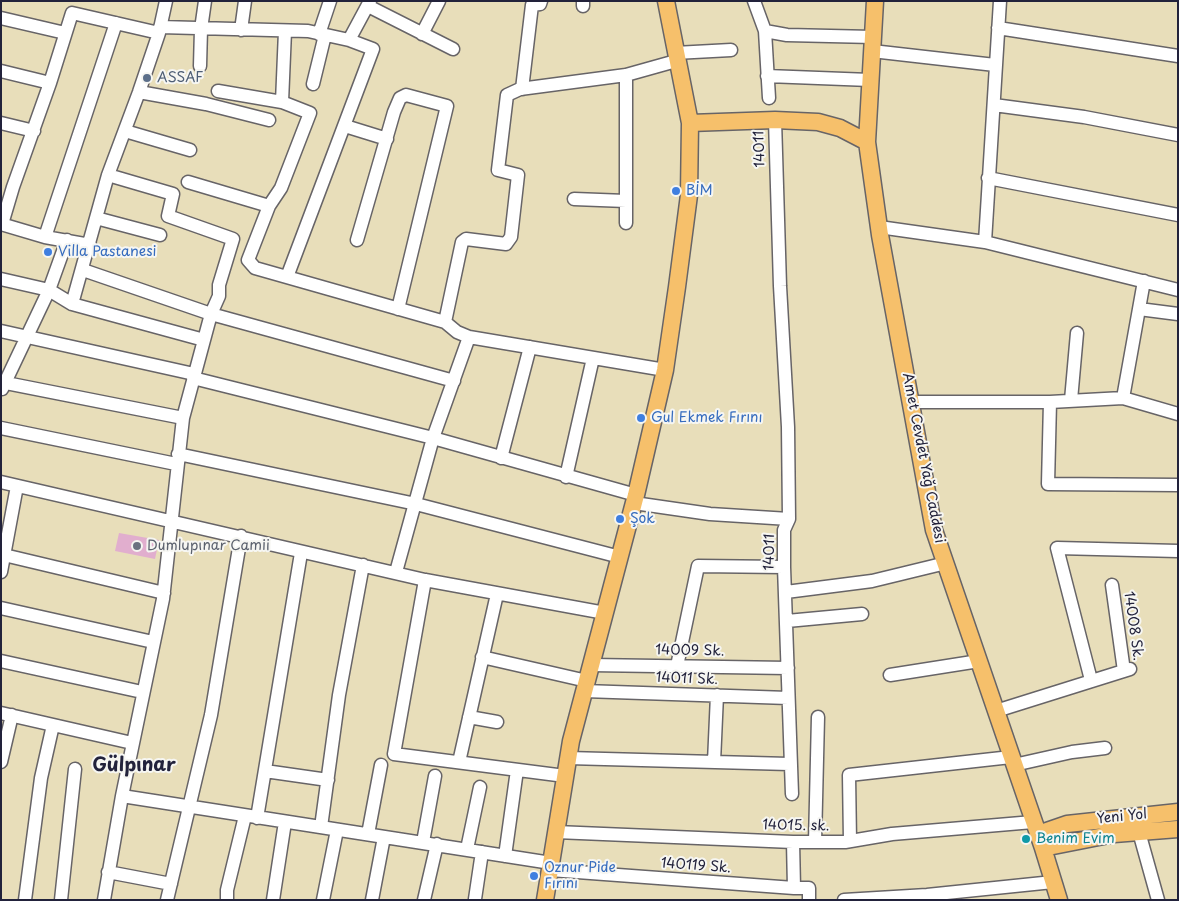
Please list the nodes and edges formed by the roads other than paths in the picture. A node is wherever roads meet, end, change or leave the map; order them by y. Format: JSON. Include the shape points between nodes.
{"nodes":[{"id":1,"x":166,"y":1,"type":"edge"},
{"id":2,"x":205,"y":1,"type":"edge"},
{"id":3,"x":245,"y":1,"type":"edge"},
{"id":4,"x":330,"y":1,"type":"edge"},
{"id":5,"x":438,"y":1,"type":"edge"},
{"id":6,"x":541,"y":1,"type":"edge"},
{"id":7,"x":666,"y":1,"type":"edge"},
{"id":8,"x":754,"y":1,"type":"edge"},
{"id":9,"x":875,"y":1,"type":"edge"},
{"id":10,"x":1000,"y":1,"type":"edge"},
{"id":11,"x":369,"y":4,"type":"edge"},
{"id":12,"x":1,"y":18,"type":"edge"},
{"id":13,"x":116,"y":23,"type":"junction"},
{"id":14,"x":998,"y":28,"type":"junction"},
{"id":15,"x":201,"y":29,"type":"junction"},
{"id":16,"x":159,"y":30,"type":"junction"},
{"id":17,"x":241,"y":30,"type":"junction"},
{"id":18,"x":285,"y":31,"type":"junction"},
{"id":19,"x":765,"y":31,"type":"junction"},
{"id":20,"x":65,"y":33,"type":"junction"},
{"id":21,"x":322,"y":34,"type":"junction"},
{"id":22,"x":422,"y":34,"type":"junction"},
{"id":23,"x":349,"y":40,"type":"junction"},
{"id":24,"x":872,"y":44,"type":"junction"},
{"id":25,"x":453,"y":49,"type":"dead end"},
{"id":26,"x":731,"y":50,"type":"dead end"},
{"id":27,"x":1178,"y":56,"type":"edge"},
{"id":28,"x":675,"y":57,"type":"junction"},
{"id":29,"x":995,"y":65,"type":"junction"},
{"id":30,"x":200,"y":66,"type":"dead end"},
{"id":31,"x":1,"y":71,"type":"edge"},
{"id":32,"x":626,"y":75,"type":"junction"},
{"id":33,"x":767,"y":76,"type":"junction"},
{"id":34,"x":870,"y":80,"type":"junction"},
{"id":35,"x":50,"y":83,"type":"junction"},
{"id":36,"x":313,"y":84,"type":"dead end"},
{"id":37,"x":522,"y":89,"type":"junction"},
{"id":38,"x":139,"y":92,"type":"junction"},
{"id":39,"x":218,"y":92,"type":"dead end"},
{"id":40,"x":769,"y":98,"type":"dead end"},
{"id":41,"x":282,"y":102,"type":"junction"},
{"id":42,"x":994,"y":105,"type":"junction"},
{"id":43,"x":269,"y":120,"type":"dead end"},
{"id":44,"x":774,"y":120,"type":"junction"},
{"id":45,"x":1,"y":123,"type":"edge"},
{"id":46,"x":690,"y":123,"type":"junction"},
{"id":47,"x":345,"y":126,"type":"junction"},
{"id":48,"x":34,"y":131,"type":"junction"},
{"id":49,"x":125,"y":131,"type":"junction"},
{"id":50,"x":1178,"y":135,"type":"edge"},
{"id":51,"x":387,"y":138,"type":"junction"},
{"id":52,"x":867,"y":142,"type":"junction"},
{"id":53,"x":190,"y":150,"type":"dead end"},
{"id":54,"x":108,"y":175,"type":"junction"},
{"id":55,"x":988,"y":178,"type":"junction"},
{"id":56,"x":188,"y":182,"type":"dead end"},
{"id":57,"x":7,"y":185,"type":"edge"},
{"id":58,"x":574,"y":199,"type":"dead end"},
{"id":59,"x":626,"y":201,"type":"junction"},
{"id":60,"x":269,"y":206,"type":"junction"},
{"id":61,"x":1178,"y":214,"type":"edge"},
{"id":62,"x":96,"y":218,"type":"junction"},
{"id":63,"x":626,"y":223,"type":"dead end"},
{"id":64,"x":2,"y":224,"type":"edge"},
{"id":65,"x":879,"y":227,"type":"junction"},
{"id":66,"x":160,"y":234,"type":"dead end"},
{"id":67,"x":45,"y":237,"type":"junction"},
{"id":68,"x":67,"y":240,"type":"junction"},
{"id":69,"x":357,"y":240,"type":"dead end"},
{"id":70,"x":985,"y":242,"type":"junction"},
{"id":71,"x":90,"y":246,"type":"junction"},
{"id":72,"x":83,"y":270,"type":"junction"},
{"id":73,"x":287,"y":277,"type":"junction"},
{"id":74,"x":1,"y":278,"type":"edge"},
{"id":75,"x":1144,"y":281,"type":"junction"},
{"id":76,"x":49,"y":290,"type":"junction"},
{"id":77,"x":1178,"y":290,"type":"edge"},
{"id":78,"x":72,"y":304,"type":"junction"},
{"id":79,"x":398,"y":308,"type":"junction"},
{"id":80,"x":1139,"y":309,"type":"junction"},
{"id":81,"x":211,"y":314,"type":"junction"},
{"id":82,"x":1178,"y":314,"type":"edge"},
{"id":83,"x":445,"y":322,"type":"junction"},
{"id":84,"x":1,"y":331,"type":"edge"},
{"id":85,"x":1077,"y":333,"type":"dead end"},
{"id":86,"x":26,"y":338,"type":"junction"},
{"id":87,"x":469,"y":338,"type":"junction"},
{"id":88,"x":204,"y":340,"type":"junction"},
{"id":89,"x":530,"y":347,"type":"junction"},
{"id":90,"x":593,"y":358,"type":"junction"},
{"id":91,"x":665,"y":370,"type":"junction"},
{"id":92,"x":194,"y":376,"type":"junction"},
{"id":93,"x":454,"y":381,"type":"junction"},
{"id":94,"x":2,"y":385,"type":"edge"},
{"id":95,"x":1123,"y":398,"type":"junction"},
{"id":96,"x":1071,"y":400,"type":"junction"},
{"id":97,"x":911,"y":402,"type":"junction"},
{"id":98,"x":1050,"y":402,"type":"junction"},
{"id":99,"x":1178,"y":414,"type":"edge"},
{"id":100,"x":183,"y":418,"type":"junction"},
{"id":101,"x":1,"y":428,"type":"edge"},
{"id":102,"x":433,"y":438,"type":"junction"},
{"id":103,"x":501,"y":458,"type":"junction"},
{"id":104,"x":177,"y":459,"type":"junction"},
{"id":105,"x":566,"y":477,"type":"junction"},
{"id":106,"x":1,"y":482,"type":"edge"},
{"id":107,"x":1178,"y":484,"type":"edge"},
{"id":108,"x":17,"y":486,"type":"junction"},
{"id":109,"x":635,"y":499,"type":"junction"},
{"id":110,"x":416,"y":504,"type":"junction"},
{"id":111,"x":789,"y":519,"type":"junction"},
{"id":112,"x":171,"y":522,"type":"junction"},
{"id":113,"x":240,"y":536,"type":"junction"},
{"id":114,"x":1178,"y":551,"type":"edge"},
{"id":115,"x":302,"y":553,"type":"junction"},
{"id":116,"x":4,"y":555,"type":"junction"},
{"id":117,"x":620,"y":557,"type":"junction"},
{"id":118,"x":946,"y":563,"type":"junction"},
{"id":119,"x":363,"y":566,"type":"junction"},
{"id":120,"x":784,"y":567,"type":"junction"},
{"id":121,"x":1,"y":572,"type":"edge"},
{"id":122,"x":396,"y":572,"type":"junction"},
{"id":123,"x":425,"y":580,"type":"junction"},
{"id":124,"x":1112,"y":585,"type":"dead end"},
{"id":125,"x":786,"y":592,"type":"junction"},
{"id":126,"x":164,"y":593,"type":"junction"},
{"id":127,"x":496,"y":594,"type":"junction"},
{"id":128,"x":1,"y":608,"type":"edge"},
{"id":129,"x":605,"y":613,"type":"junction"},
{"id":130,"x":862,"y":614,"type":"dead end"},
{"id":131,"x":787,"y":621,"type":"junction"},
{"id":132,"x":154,"y":642,"type":"junction"},
{"id":133,"x":482,"y":658,"type":"junction"},
{"id":134,"x":1,"y":661,"type":"edge"},
{"id":135,"x":979,"y":661,"type":"junction"},
{"id":136,"x":591,"y":665,"type":"junction"},
{"id":137,"x":676,"y":666,"type":"junction"},
{"id":138,"x":788,"y":668,"type":"junction"},
{"id":139,"x":890,"y":675,"type":"dead end"},
{"id":140,"x":1091,"y":680,"type":"junction"},
{"id":141,"x":585,"y":686,"type":"junction"},
{"id":142,"x":142,"y":692,"type":"junction"},
{"id":143,"x":717,"y":696,"type":"junction"},
{"id":144,"x":788,"y":698,"type":"junction"},
{"id":145,"x":996,"y":711,"type":"junction"},
{"id":146,"x":6,"y":714,"type":"edge"},
{"id":147,"x":469,"y":717,"type":"junction"},
{"id":148,"x":818,"y":717,"type":"dead end"},
{"id":149,"x":497,"y":722,"type":"dead end"},
{"id":150,"x":53,"y":725,"type":"junction"},
{"id":151,"x":132,"y":743,"type":"junction"},
{"id":152,"x":1105,"y":748,"type":"dead end"},
{"id":153,"x":568,"y":758,"type":"junction"},
{"id":154,"x":1013,"y":761,"type":"junction"},
{"id":155,"x":1,"y":762,"type":"edge"},
{"id":156,"x":459,"y":762,"type":"junction"},
{"id":157,"x":714,"y":762,"type":"junction"},
{"id":158,"x":789,"y":764,"type":"junction"},
{"id":159,"x":382,"y":766,"type":"dead end"},
{"id":160,"x":76,"y":769,"type":"dead end"},
{"id":161,"x":517,"y":770,"type":"junction"},
{"id":162,"x":265,"y":771,"type":"junction"},
{"id":163,"x":435,"y":776,"type":"dead end"},
{"id":164,"x":565,"y":776,"type":"junction"},
{"id":165,"x":328,"y":780,"type":"junction"},
{"id":166,"x":480,"y":787,"type":"dead end"},
{"id":167,"x":792,"y":794,"type":"dead end"},
{"id":168,"x":122,"y":796,"type":"junction"},
{"id":169,"x":188,"y":808,"type":"junction"},
{"id":170,"x":1178,"y":812,"type":"edge"},
{"id":171,"x":251,"y":817,"type":"junction"},
{"id":172,"x":286,"y":822,"type":"junction"},
{"id":173,"x":321,"y":827,"type":"junction"},
{"id":174,"x":1178,"y":829,"type":"edge"},
{"id":175,"x":337,"y":830,"type":"junction"},
{"id":176,"x":556,"y":832,"type":"junction"},
{"id":177,"x":1138,"y":832,"type":"junction"},
{"id":178,"x":368,"y":834,"type":"junction"},
{"id":179,"x":1038,"y":835,"type":"junction"},
{"id":180,"x":384,"y":837,"type":"junction"},
{"id":181,"x":850,"y":841,"type":"junction"},
{"id":182,"x":423,"y":842,"type":"junction"},
{"id":183,"x":793,"y":842,"type":"junction"},
{"id":184,"x":815,"y":842,"type":"junction"},
{"id":185,"x":437,"y":844,"type":"junction"},
{"id":186,"x":467,"y":849,"type":"junction"},
{"id":187,"x":482,"y":852,"type":"junction"},
{"id":188,"x":505,"y":856,"type":"junction"},
{"id":189,"x":550,"y":867,"type":"junction"},
{"id":190,"x":108,"y":872,"type":"junction"},
{"id":191,"x":1053,"y":882,"type":"junction"},
{"id":192,"x":171,"y":884,"type":"junction"},
{"id":193,"x":794,"y":888,"type":"junction"},
{"id":194,"x":475,"y":898,"type":"dead end"},
{"id":195,"x":25,"y":900,"type":"edge"},
{"id":196,"x":61,"y":900,"type":"edge"},
{"id":197,"x":104,"y":900,"type":"edge"},
{"id":198,"x":167,"y":900,"type":"edge"},
{"id":199,"x":227,"y":900,"type":"edge"},
{"id":200,"x":273,"y":900,"type":"edge"},
{"id":201,"x":323,"y":900,"type":"edge"},
{"id":202,"x":372,"y":900,"type":"edge"},
{"id":203,"x":424,"y":900,"type":"edge"},
{"id":204,"x":545,"y":900,"type":"edge"},
{"id":205,"x":809,"y":900,"type":"edge"},
{"id":206,"x":844,"y":900,"type":"edge"},
{"id":207,"x":1059,"y":900,"type":"edge"},
{"id":208,"x":1158,"y":900,"type":"edge"}],
"edges":[{"from":1,"to":16,"type":"street"},
{"from":2,"to":15,"type":"street"},
{"from":3,"to":17,"type":"street"},
{"from":4,"to":21,"type":"street"},
{"from":5,"to":22,"type":"street"},
{"from":6,"to":37,"type":"street","via":[[532,5]]},
{"from":7,"to":28,"type":"main road"},
{"from":8,"to":19,"type":"street"},
{"from":9,"to":24,"type":"main road","name":"Amet Cevdet Yağ Caddesi"},
{"from":10,"to":14,"type":"street"},
{"from":11,"to":22,"type":"street"},
{"from":11,"to":23,"type":"street"},
{"from":12,"to":20,"type":"street"},
{"from":13,"to":16,"type":"street"},
{"from":13,"to":20,"type":"street","via":[[72,13]]},
{"from":13,"to":67,"type":"street"},
{"from":14,"to":27,"type":"street"},
{"from":14,"to":29,"type":"street"},
{"from":15,"to":16,"type":"street"},
{"from":15,"to":17,"type":"street"},
{"from":15,"to":30,"type":"street"},
{"from":16,"to":38,"type":"street"},
{"from":17,"to":18,"type":"street"},
{"from":18,"to":21,"type":"street"},
{"from":18,"to":41,"type":"street"},
{"from":19,"to":24,"type":"street"},
{"from":19,"to":33,"type":"street"},
{"from":20,"to":35,"type":"street"},
{"from":21,"to":23,"type":"street"},
{"from":21,"to":36,"type":"street"},
{"from":22,"to":25,"type":"street"},
{"from":23,"to":47,"type":"street","via":[[373,49]]},
{"from":24,"to":29,"type":"street"},
{"from":24,"to":34,"type":"main road","name":"Amet Cevdet Yağ Caddesi"},
{"from":26,"to":28,"type":"street"},
{"from":28,"to":32,"type":"street"},
{"from":28,"to":46,"type":"main road"},
{"from":29,"to":42,"type":"street"},
{"from":31,"to":35,"type":"street"},
{"from":32,"to":37,"type":"street"},
{"from":32,"to":59,"type":"street"},
{"from":33,"to":34,"type":"street"},
{"from":33,"to":40,"type":"street"},
{"from":34,"to":52,"type":"main road","name":"Amet Cevdet Yağ Caddesi"},
{"from":35,"to":48,"type":"street"},
{"from":37,"to":83,"type":"street","via":[[507,95],[498,170],[518,175],[511,237],[506,244],[466,239],[462,242]]},
{"from":38,"to":43,"type":"street"},
{"from":38,"to":49,"type":"street"},
{"from":39,"to":41,"type":"street"},
{"from":41,"to":60,"type":"street","via":[[310,113],[281,188]]},
{"from":42,"to":50,"type":"street","via":[[1084,117]]},
{"from":42,"to":55,"type":"street"},
{"from":44,"to":46,"type":"main road"},
{"from":44,"to":52,"type":"main road","via":[[818,122],[840,128]]},
{"from":44,"to":111,"type":"street","name":"14011"},
{"from":45,"to":48,"type":"street"},
{"from":46,"to":91,"type":"main road","via":[[689,195]]},
{"from":47,"to":51,"type":"street"},
{"from":47,"to":73,"type":"street"},
{"from":48,"to":57,"type":"street"},
{"from":49,"to":53,"type":"street"},
{"from":49,"to":54,"type":"street"},
{"from":51,"to":69,"type":"street"},
{"from":51,"to":79,"type":"street","via":[[400,98],[406,96],[447,106]]},
{"from":52,"to":65,"type":"main road","name":"Amet Cevdet Yağ Caddesi"},
{"from":54,"to":62,"type":"street"},
{"from":54,"to":81,"type":"street","via":[[173,194],[168,216],[233,239],[219,284],[219,296]]},
{"from":55,"to":61,"type":"street"},
{"from":55,"to":70,"type":"street"},
{"from":56,"to":60,"type":"street"},
{"from":57,"to":64,"type":"street"},
{"from":58,"to":59,"type":"street"},
{"from":59,"to":63,"type":"street"},
{"from":60,"to":73,"type":"street","via":[[248,260],[255,268]]},
{"from":62,"to":66,"type":"street"},
{"from":62,"to":71,"type":"street"},
{"from":64,"to":67,"type":"street"},
{"from":65,"to":70,"type":"street"},
{"from":65,"to":97,"type":"main road","name":"Amet Cevdet Yağ Caddesi"},
{"from":67,"to":68,"type":"street"},
{"from":68,"to":71,"type":"street"},
{"from":68,"to":76,"type":"street"},
{"from":70,"to":75,"type":"street"},
{"from":71,"to":72,"type":"street"},
{"from":72,"to":78,"type":"street"},
{"from":72,"to":81,"type":"street"},
{"from":73,"to":79,"type":"street"},
{"from":74,"to":76,"type":"street"},
{"from":75,"to":77,"type":"street"},
{"from":75,"to":80,"type":"street"},
{"from":76,"to":78,"type":"street"},
{"from":76,"to":86,"type":"street"},
{"from":78,"to":88,"type":"street"},
{"from":79,"to":83,"type":"street"},
{"from":80,"to":82,"type":"street"},
{"from":80,"to":95,"type":"street"},
{"from":81,"to":88,"type":"street"},
{"from":81,"to":93,"type":"street"},
{"from":83,"to":87,"type":"street"},
{"from":84,"to":86,"type":"street"},
{"from":85,"to":96,"type":"street"},
{"from":86,"to":92,"type":"street"},
{"from":86,"to":94,"type":"street"},
{"from":87,"to":89,"type":"street"},
{"from":87,"to":93,"type":"street"},
{"from":88,"to":92,"type":"street"},
{"from":89,"to":90,"type":"street"},
{"from":89,"to":103,"type":"street"},
{"from":90,"to":91,"type":"street"},
{"from":90,"to":105,"type":"street"},
{"from":91,"to":109,"type":"main road"},
{"from":92,"to":100,"type":"street"},
{"from":92,"to":102,"type":"street"},
{"from":93,"to":102,"type":"street"},
{"from":94,"to":100,"type":"street"},
{"from":95,"to":96,"type":"street"},
{"from":95,"to":99,"type":"street"},
{"from":96,"to":98,"type":"street"},
{"from":97,"to":98,"type":"street"},
{"from":97,"to":118,"type":"main road","name":"Amet Cevdet Yağ Caddesi","via":[[934,530]]},
{"from":98,"to":107,"type":"street","via":[[1048,484]]},
{"from":100,"to":104,"type":"street"},
{"from":101,"to":104,"type":"street"},
{"from":102,"to":103,"type":"street"},
{"from":102,"to":110,"type":"street"},
{"from":103,"to":105,"type":"street"},
{"from":104,"to":110,"type":"street"},
{"from":104,"to":112,"type":"street"},
{"from":105,"to":109,"type":"street"},
{"from":106,"to":108,"type":"street"},
{"from":108,"to":112,"type":"street"},
{"from":108,"to":116,"type":"street"},
{"from":109,"to":111,"type":"street","via":[[710,514]]},
{"from":109,"to":117,"type":"main road"},
{"from":110,"to":117,"type":"street"},
{"from":110,"to":122,"type":"street"},
{"from":111,"to":120,"type":"street","name":"14011","via":[[784,530]]},
{"from":112,"to":113,"type":"street"},
{"from":112,"to":126,"type":"street"},
{"from":113,"to":115,"type":"street"},
{"from":113,"to":169,"type":"street","via":[[211,715]]},
{"from":114,"to":140,"type":"street","via":[[1057,548]]},
{"from":115,"to":119,"type":"street"},
{"from":115,"to":162,"type":"street"},
{"from":116,"to":121,"type":"street"},
{"from":116,"to":126,"type":"street"},
{"from":117,"to":129,"type":"main road"},
{"from":118,"to":125,"type":"street","via":[[872,581]]},
{"from":118,"to":135,"type":"main road","name":"Amet Cevdet Yağ Caddesi"},
{"from":119,"to":122,"type":"street"},
{"from":119,"to":165,"type":"street","via":[[339,696]]},
{"from":120,"to":125,"type":"street","name":"14011"},
{"from":120,"to":137,"type":"street","via":[[698,566]]},
{"from":122,"to":123,"type":"street"},
{"from":123,"to":127,"type":"street"},
{"from":123,"to":156,"type":"street","via":[[394,754]]},
{"from":124,"to":140,"type":"street","name":"14008 Sk.","via":[[1127,670]]},
{"from":125,"to":131,"type":"street","name":"14011"},
{"from":126,"to":132,"type":"street"},
{"from":127,"to":129,"type":"street"},
{"from":127,"to":133,"type":"street"},
{"from":128,"to":132,"type":"street"},
{"from":129,"to":136,"type":"main road"},
{"from":130,"to":131,"type":"street"},
{"from":131,"to":138,"type":"street","name":"14011"},
{"from":132,"to":142,"type":"street"},
{"from":133,"to":141,"type":"street","name":"14011 Sk."},
{"from":133,"to":147,"type":"street"},
{"from":134,"to":142,"type":"street"},
{"from":135,"to":139,"type":"street"},
{"from":135,"to":145,"type":"main road","name":"Amet Cevdet Yağ Caddesi"},
{"from":136,"to":137,"type":"street","name":"14009 Sk."},
{"from":136,"to":141,"type":"main road"},
{"from":137,"to":138,"type":"street","name":"14009 Sk."},
{"from":138,"to":144,"type":"street","name":"14011"},
{"from":140,"to":145,"type":"street"},
{"from":141,"to":143,"type":"street","name":"14011 Sk."},
{"from":141,"to":153,"type":"main road"},
{"from":142,"to":151,"type":"street"},
{"from":143,"to":144,"type":"street","name":"14011 Sk."},
{"from":143,"to":157,"type":"street"},
{"from":144,"to":158,"type":"street","name":"14011"},
{"from":145,"to":154,"type":"main road","name":"Amet Cevdet Yağ Caddesi"},
{"from":146,"to":150,"type":"street"},
{"from":146,"to":155,"type":"street"},
{"from":147,"to":149,"type":"street"},
{"from":147,"to":156,"type":"street"},
{"from":148,"to":184,"type":"street"},
{"from":150,"to":151,"type":"street"},
{"from":150,"to":195,"type":"street"},
{"from":151,"to":168,"type":"street"},
{"from":152,"to":154,"type":"street"},
{"from":153,"to":157,"type":"street"},
{"from":153,"to":164,"type":"main road"},
{"from":154,"to":179,"type":"main road","name":"Amet Cevdet Yağ Caddesi"},
{"from":154,"to":181,"type":"street","via":[[849,775]]},
{"from":156,"to":161,"type":"street"},
{"from":157,"to":158,"type":"street"},
{"from":158,"to":167,"type":"street","name":"14011"},
{"from":159,"to":178,"type":"street"},
{"from":160,"to":196,"type":"street"},
{"from":161,"to":164,"type":"street"},
{"from":161,"to":188,"type":"street"},
{"from":162,"to":165,"type":"street"},
{"from":162,"to":171,"type":"street"},
{"from":163,"to":182,"type":"street"},
{"from":164,"to":176,"type":"main road"},
{"from":165,"to":173,"type":"street"},
{"from":166,"to":186,"type":"street"},
{"from":168,"to":169,"type":"street","name":"140119 Sk."},
{"from":168,"to":190,"type":"street"},
{"from":169,"to":171,"type":"street","name":"140119 Sk."},
{"from":169,"to":192,"type":"street"},
{"from":170,"to":179,"type":"main road","name":"Yeni Yol","via":[[1066,824]]},
{"from":171,"to":172,"type":"street","name":"140119 Sk."},
{"from":171,"to":199,"type":"street","via":[[227,890]]},
{"from":172,"to":173,"type":"street","name":"140119 Sk."},
{"from":172,"to":200,"type":"street"},
{"from":173,"to":175,"type":"street","name":"140119 Sk."},
{"from":174,"to":177,"type":"main road"},
{"from":175,"to":178,"type":"street","name":"140119 Sk."},
{"from":175,"to":201,"type":"street"},
{"from":176,"to":183,"type":"street","name":"14015. sk."},
{"from":176,"to":189,"type":"main road"},
{"from":177,"to":179,"type":"main road"},
{"from":177,"to":208,"type":"street"},
{"from":178,"to":180,"type":"street","name":"140119 Sk."},
{"from":179,"to":181,"type":"street","name":"14015. sk.","via":[[892,834]]},
{"from":179,"to":191,"type":"main road","name":"Amet Cevdet Yağ Caddesi"},
{"from":180,"to":182,"type":"street","name":"140119 Sk."},
{"from":180,"to":202,"type":"street"},
{"from":181,"to":184,"type":"street","name":"14015. sk."},
{"from":182,"to":185,"type":"street","name":"140119 Sk."},
{"from":183,"to":184,"type":"street","name":"14015. sk."},
{"from":183,"to":193,"type":"street"},
{"from":185,"to":186,"type":"street","name":"140119 Sk."},
{"from":185,"to":203,"type":"street"},
{"from":186,"to":187,"type":"street","name":"140119 Sk."},
{"from":187,"to":188,"type":"street","name":"140119 Sk."},
{"from":187,"to":194,"type":"street"},
{"from":188,"to":189,"type":"street","name":"140119 Sk."},
{"from":189,"to":193,"type":"street","name":"140119 Sk."},
{"from":189,"to":204,"type":"main road"},
{"from":190,"to":192,"type":"street"},
{"from":190,"to":197,"type":"street"},
{"from":191,"to":206,"type":"street"},
{"from":191,"to":207,"type":"main road","name":"Amet Cevdet Yağ Caddesi"},
{"from":192,"to":198,"type":"street"},
{"from":193,"to":205,"type":"street","via":[[809,888]]}]}
